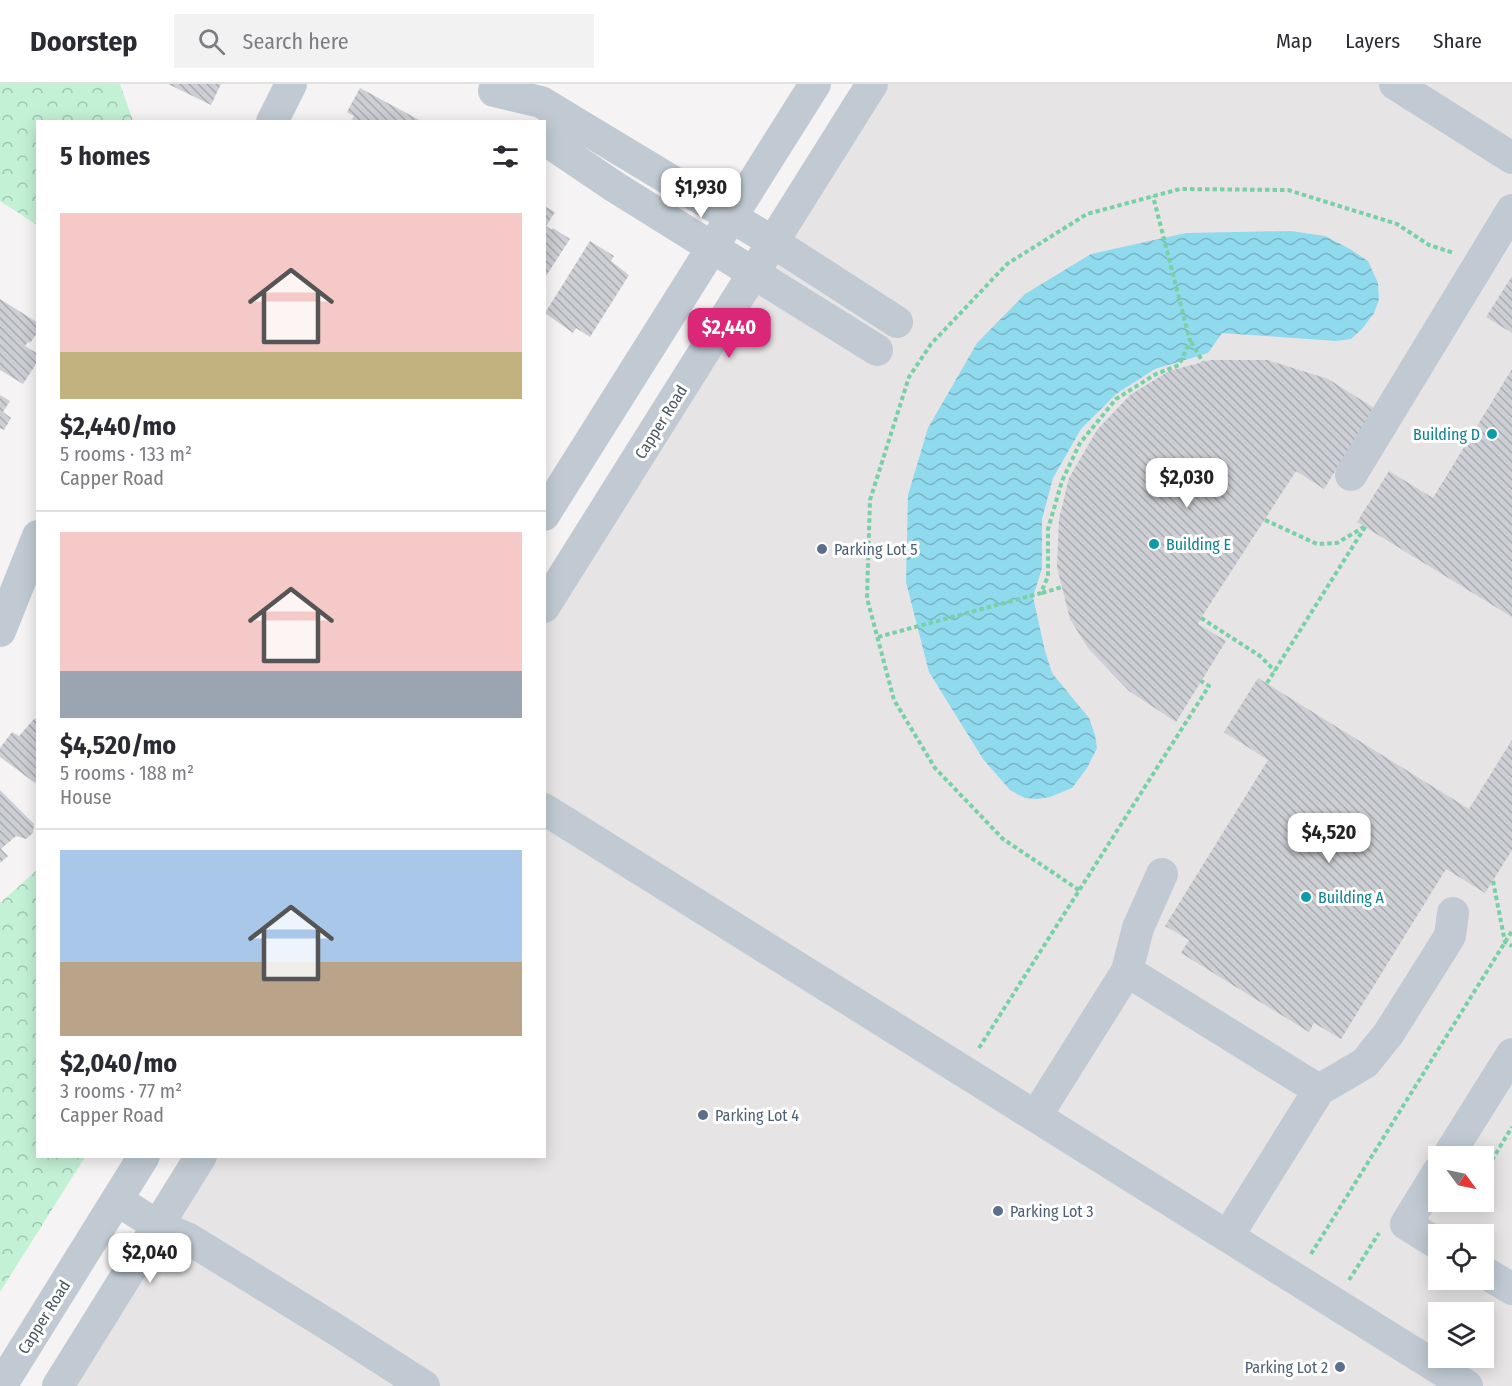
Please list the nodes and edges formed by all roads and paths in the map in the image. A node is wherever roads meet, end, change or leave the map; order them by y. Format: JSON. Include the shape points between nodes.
{"nodes":[{"id":1,"x":291,"y":84,"type":"edge"},
{"id":2,"x":815,"y":84,"type":"edge"},
{"id":3,"x":872,"y":84,"type":"edge"},
{"id":4,"x":1395,"y":84,"type":"edge"},
{"id":5,"x":489,"y":88,"type":"edge"},
{"id":6,"x":273,"y":120,"type":"edge"},
{"id":7,"x":520,"y":120,"type":"edge"},
{"id":8,"x":546,"y":140,"type":"edge"},
{"id":9,"x":634,"y":157,"type":"junction"},
{"id":10,"x":1512,"y":158,"type":"edge"},
{"id":11,"x":615,"y":187,"type":"junction"},
{"id":12,"x":1153,"y":196,"type":"junction"},
{"id":13,"x":1512,"y":210,"type":"edge"},
{"id":14,"x":731,"y":217,"type":"junction"},
{"id":15,"x":773,"y":242,"type":"junction"},
{"id":16,"x":712,"y":248,"type":"junction"},
{"id":17,"x":1481,"y":262,"type":"junction"},
{"id":18,"x":753,"y":274,"type":"junction"},
{"id":19,"x":897,"y":321,"type":"dead end"},
{"id":20,"x":1190,"y":341,"type":"junction"},
{"id":21,"x":877,"y":350,"type":"dead end"},
{"id":22,"x":1203,"y":362,"type":"dead end"},
{"id":23,"x":1351,"y":475,"type":"dead end"},
{"id":24,"x":546,"y":512,"type":"edge"},
{"id":25,"x":1264,"y":520,"type":"dead end"},
{"id":26,"x":36,"y":541,"type":"edge"},
{"id":27,"x":1062,"y":587,"type":"dead end"},
{"id":28,"x":1041,"y":593,"type":"junction"},
{"id":29,"x":546,"y":604,"type":"edge"},
{"id":30,"x":1201,"y":618,"type":"dead end"},
{"id":31,"x":0,"y":631,"type":"edge"},
{"id":32,"x":878,"y":637,"type":"junction"},
{"id":33,"x":1275,"y":671,"type":"junction"},
{"id":34,"x":1202,"y":681,"type":"dead end"},
{"id":35,"x":1267,"y":683,"type":"dead end"},
{"id":36,"x":546,"y":810,"type":"edge"},
{"id":37,"x":1162,"y":874,"type":"dead end"},
{"id":38,"x":1493,"y":881,"type":"dead end"},
{"id":39,"x":1079,"y":890,"type":"junction"},
{"id":40,"x":1453,"y":913,"type":"dead end"},
{"id":41,"x":1512,"y":931,"type":"edge"},
{"id":42,"x":1505,"y":942,"type":"junction"},
{"id":43,"x":1512,"y":946,"type":"edge"},
{"id":44,"x":1127,"y":971,"type":"junction"},
{"id":45,"x":1512,"y":1054,"type":"edge"},
{"id":46,"x":974,"y":1057,"type":"dead end"},
{"id":47,"x":1318,"y":1090,"type":"junction"},
{"id":48,"x":1036,"y":1116,"type":"junction"},
{"id":49,"x":1512,"y":1127,"type":"edge"},
{"id":50,"x":1454,"y":1146,"type":"edge"},
{"id":51,"x":1494,"y":1157,"type":"edge"},
{"id":52,"x":143,"y":1158,"type":"edge"},
{"id":53,"x":200,"y":1158,"type":"edge"},
{"id":54,"x":1428,"y":1188,"type":"edge"},
{"id":55,"x":117,"y":1200,"type":"junction"},
{"id":56,"x":158,"y":1226,"type":"junction"},
{"id":57,"x":1228,"y":1236,"type":"junction"},
{"id":58,"x":1428,"y":1238,"type":"edge"},
{"id":59,"x":1306,"y":1263,"type":"dead end"},
{"id":60,"x":1494,"y":1278,"type":"edge"},
{"id":61,"x":1512,"y":1289,"type":"edge"},
{"id":62,"x":1,"y":1386,"type":"edge"},
{"id":63,"x":58,"y":1386,"type":"edge"},
{"id":64,"x":424,"y":1386,"type":"edge"},
{"id":65,"x":1467,"y":1386,"type":"edge"}],
"edges":[{"from":1,"to":6,"type":"street"},
{"from":2,"to":14,"type":"street"},
{"from":3,"to":15,"type":"street","name":"Capper Road"},
{"from":4,"to":10,"type":"street"},
{"from":5,"to":7,"type":"street"},
{"from":5,"to":9,"type":"street","via":[[540,102]]},
{"from":8,"to":11,"type":"street"},
{"from":9,"to":11,"type":"street"},
{"from":9,"to":14,"type":"street"},
{"from":11,"to":16,"type":"street"},
{"from":12,"to":17,"type":"path","via":[[1180,189],[1288,190],[1397,224],[1429,245]]},
{"from":12,"to":20,"type":"path"},
{"from":12,"to":32,"type":"path","via":[[1088,214],[1007,264],[931,344],[909,376],[870,500],[867,598]]},
{"from":13,"to":17,"type":"street"},
{"from":14,"to":15,"type":"street"},
{"from":14,"to":16,"type":"street"},
{"from":15,"to":18,"type":"street","name":"Capper Road"},
{"from":15,"to":19,"type":"street"},
{"from":16,"to":18,"type":"street"},
{"from":16,"to":24,"type":"street"},
{"from":17,"to":23,"type":"street"},
{"from":18,"to":21,"type":"street"},
{"from":18,"to":29,"type":"street","name":"Capper Road"},
{"from":20,"to":22,"type":"path"},
{"from":20,"to":28,"type":"path","via":[[1179,365],[1156,374],[1116,399],[1080,442],[1062,481],[1048,529],[1048,576]]},
{"from":25,"to":33,"type":"path","via":[[1317,544],[1337,543],[1365,527]]},
{"from":26,"to":31,"type":"street"},
{"from":27,"to":28,"type":"path"},
{"from":28,"to":32,"type":"path"},
{"from":30,"to":33,"type":"path","via":[[1260,656]]},
{"from":32,"to":39,"type":"path","via":[[894,700],[935,768],[1003,839]]},
{"from":33,"to":35,"type":"path"},
{"from":34,"to":39,"type":"path","via":[[1209,686]]},
{"from":36,"to":48,"type":"street"},
{"from":37,"to":44,"type":"street","via":[[1140,922]]},
{"from":38,"to":42,"type":"path"},
{"from":39,"to":46,"type":"path"},
{"from":40,"to":47,"type":"street","via":[[1450,936],[1389,1033],[1365,1063]]},
{"from":41,"to":42,"type":"path"},
{"from":42,"to":43,"type":"path"},
{"from":42,"to":59,"type":"path"},
{"from":44,"to":47,"type":"street"},
{"from":44,"to":48,"type":"street"},
{"from":45,"to":50,"type":"street"},
{"from":47,"to":57,"type":"street"},
{"from":48,"to":57,"type":"street"},
{"from":49,"to":51,"type":"path"},
{"from":52,"to":55,"type":"street","name":"Capper Road"},
{"from":53,"to":56,"type":"street"},
{"from":54,"to":58,"type":"street","via":[[1406,1224]]},
{"from":55,"to":56,"type":"street"},
{"from":55,"to":62,"type":"street","name":"Capper Road"},
{"from":56,"to":63,"type":"street"},
{"from":56,"to":64,"type":"street","via":[[189,1239]]},
{"from":57,"to":65,"type":"street"},
{"from":60,"to":61,"type":"street"}]}
